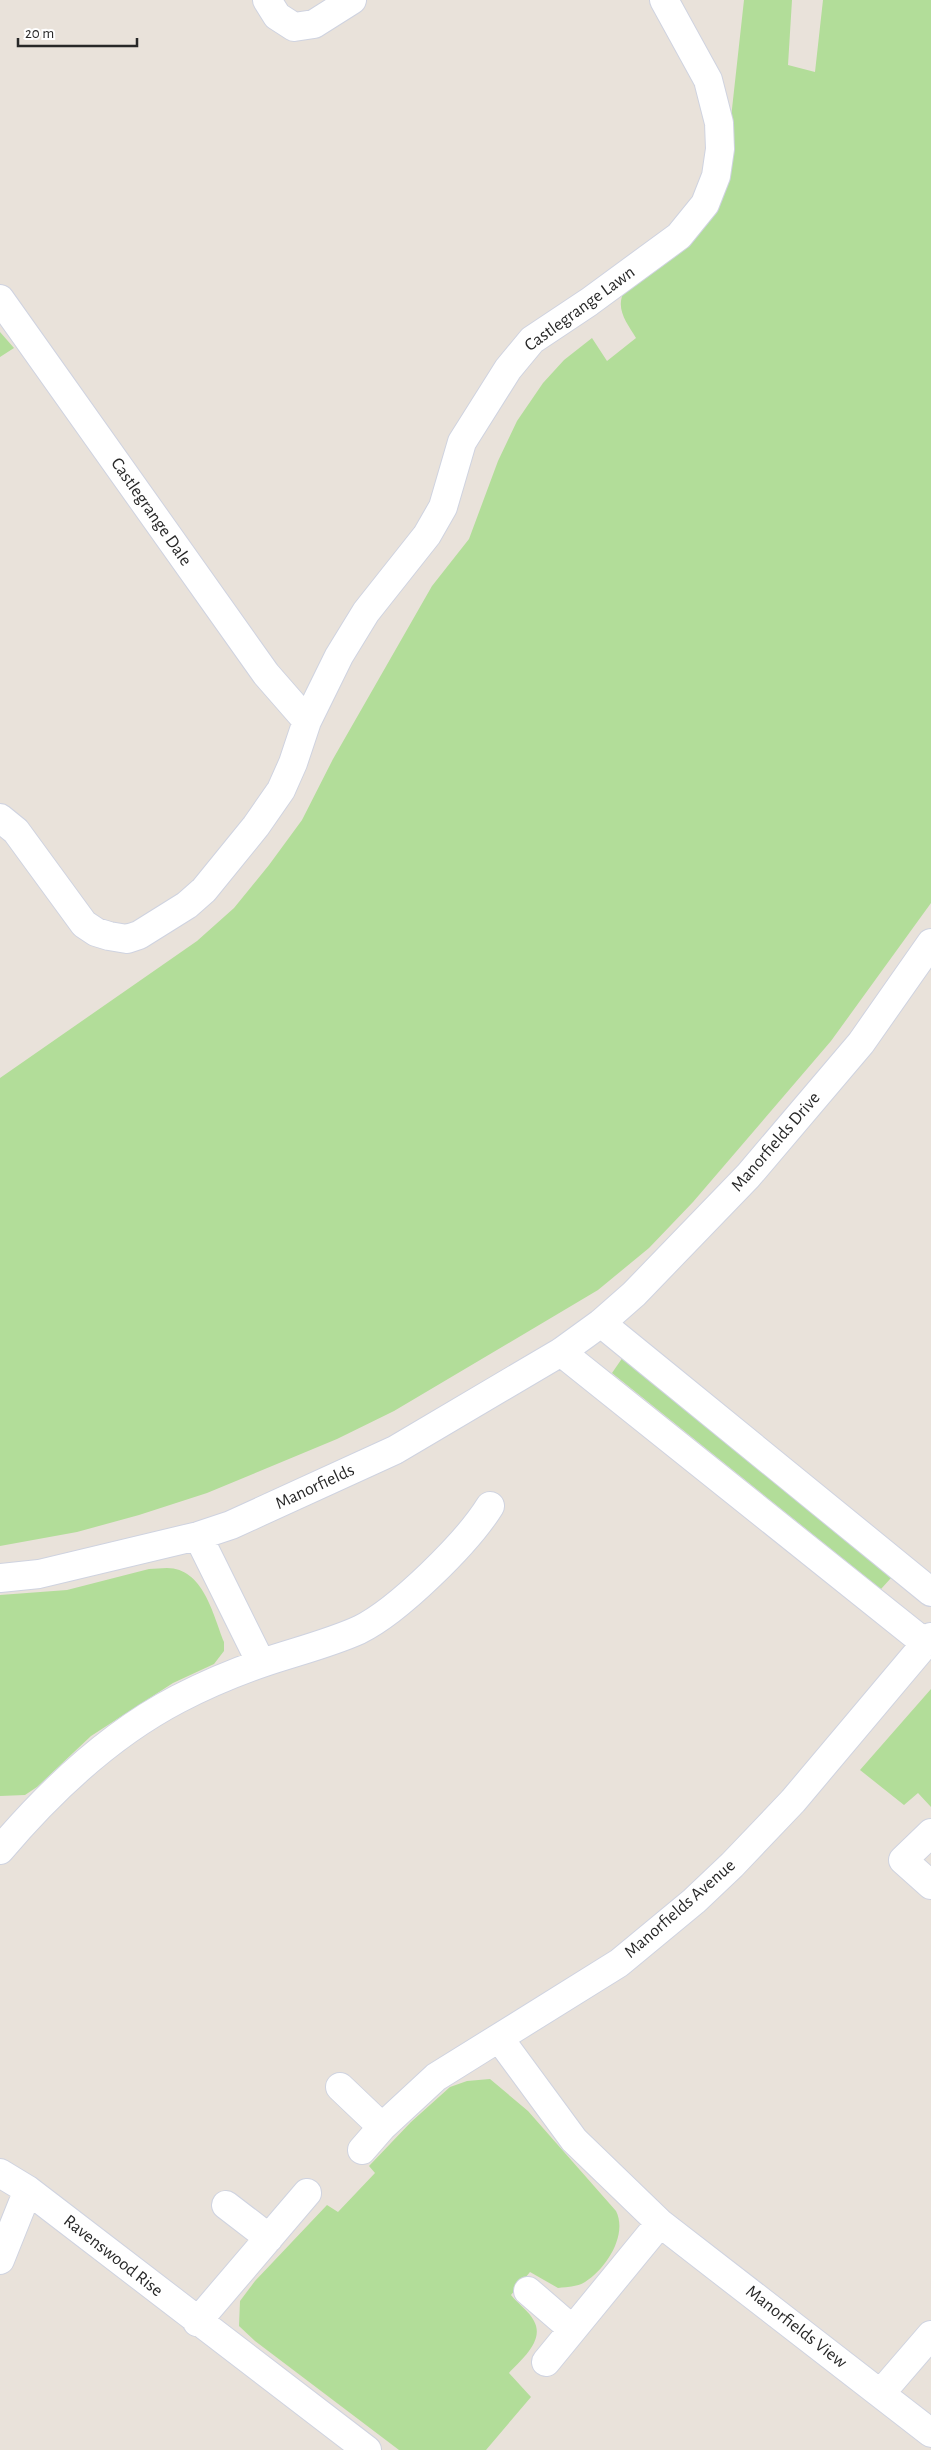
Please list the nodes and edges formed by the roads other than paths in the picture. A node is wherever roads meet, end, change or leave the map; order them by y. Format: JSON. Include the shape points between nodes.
{"nodes":[{"id":1,"x":266,"y":0,"type":"edge"},
{"id":2,"x":352,"y":0,"type":"edge"},
{"id":3,"x":664,"y":0,"type":"edge"},
{"id":4,"x":0,"y":299,"type":"edge"},
{"id":5,"x":307,"y":721,"type":"junction"},
{"id":6,"x":0,"y":818,"type":"edge"},
{"id":7,"x":931,"y":942,"type":"edge"},
{"id":8,"x":601,"y":1323,"type":"junction"},
{"id":9,"x":560,"y":1352,"type":"junction"},
{"id":10,"x":490,"y":1506,"type":"dead end"},
{"id":11,"x":198,"y":1536,"type":"junction"},
{"id":12,"x":0,"y":1578,"type":"edge"},
{"id":13,"x":931,"y":1592,"type":"edge"},
{"id":14,"x":928,"y":1640,"type":"edge"},
{"id":15,"x":261,"y":1663,"type":"junction"},
{"id":16,"x":931,"y":1834,"type":"edge"},
{"id":17,"x":4,"y":1836,"type":"edge"},
{"id":18,"x":931,"y":1885,"type":"edge"},
{"id":19,"x":498,"y":2038,"type":"junction"},
{"id":20,"x":340,"y":2088,"type":"dead end"},
{"id":21,"x":382,"y":2127,"type":"junction"},
{"id":22,"x":362,"y":2150,"type":"dead end"},
{"id":23,"x":0,"y":2173,"type":"edge"},
{"id":24,"x":28,"y":2190,"type":"junction"},
{"id":25,"x":307,"y":2192,"type":"dead end"},
{"id":26,"x":226,"y":2205,"type":"dead end"},
{"id":27,"x":660,"y":2223,"type":"junction"},
{"id":28,"x":270,"y":2238,"type":"junction"},
{"id":29,"x":0,"y":2260,"type":"edge"},
{"id":30,"x":528,"y":2291,"type":"dead end"},
{"id":31,"x":197,"y":2322,"type":"junction"},
{"id":32,"x":572,"y":2329,"type":"junction"},
{"id":33,"x":931,"y":2335,"type":"edge"},
{"id":34,"x":546,"y":2362,"type":"dead end"},
{"id":35,"x":881,"y":2394,"type":"junction"},
{"id":36,"x":931,"y":2433,"type":"edge"},
{"id":37,"x":368,"y":2450,"type":"edge"}],
"edges":[{"from":1,"to":2,"type":"street","via":[[277,16],[294,27],[314,24]]},
{"from":3,"to":5,"type":"street","name":"Castlegrange Lawn","via":[[708,80],[719,123],[716,176],[705,204],[679,236],[595,310],[532,340],[508,369],[462,442],[443,506],[427,534],[366,612],[338,656]]},
{"from":4,"to":5,"type":"street","name":"Castlegrange Dale","via":[[266,674]]},
{"from":5,"to":6,"type":"street","name":"Castlegrange Lawn","via":[[281,790],[229,861],[187,905],[139,935],[126,939],[109,936],[84,924],[16,830]]},
{"from":7,"to":8,"type":"street","name":"Manorfields Drive","via":[[860,1043],[762,1160],[698,1229]]},
{"from":8,"to":9,"type":"street","name":"Manorfields"},
{"from":8,"to":13,"type":"street"},
{"from":9,"to":11,"type":"street","name":"Manorfields","via":[[395,1450],[231,1525]]},
{"from":9,"to":14,"type":"street"},
{"from":10,"to":15,"type":"street","via":[[440,1564],[397,1604],[360,1629]]},
{"from":11,"to":12,"type":"street","name":"Manorfields","via":[[39,1574]]},
{"from":11,"to":15,"type":"street"},
{"from":14,"to":19,"type":"street","name":"Manorfields Avenue","via":[[793,1801],[694,1901],[619,1962]]},
{"from":15,"to":17,"type":"street","via":[[152,1714],[93,1756]]},
{"from":16,"to":18,"type":"street","via":[[903,1860]]},
{"from":19,"to":21,"type":"street","name":"Manorfields Avenue","via":[[436,2077]]},
{"from":19,"to":27,"type":"street","name":"Manorfields View","via":[[574,2140]]},
{"from":20,"to":21,"type":"street"},
{"from":21,"to":22,"type":"street","name":"Manorfields Avenue"},
{"from":23,"to":24,"type":"street","name":"Ravenswood Rise"},
{"from":24,"to":29,"type":"street"},
{"from":24,"to":31,"type":"street","name":"Ravenswood Rise"},
{"from":25,"to":28,"type":"street"},
{"from":26,"to":28,"type":"street"},
{"from":27,"to":32,"type":"street"},
{"from":27,"to":35,"type":"street","name":"Manorfields View"},
{"from":28,"to":31,"type":"street"},
{"from":30,"to":32,"type":"street"},
{"from":31,"to":37,"type":"street","name":"Ravenswood Rise"},
{"from":32,"to":34,"type":"street"},
{"from":33,"to":35,"type":"street"},
{"from":35,"to":36,"type":"street","name":"Manorfields View"}]}
